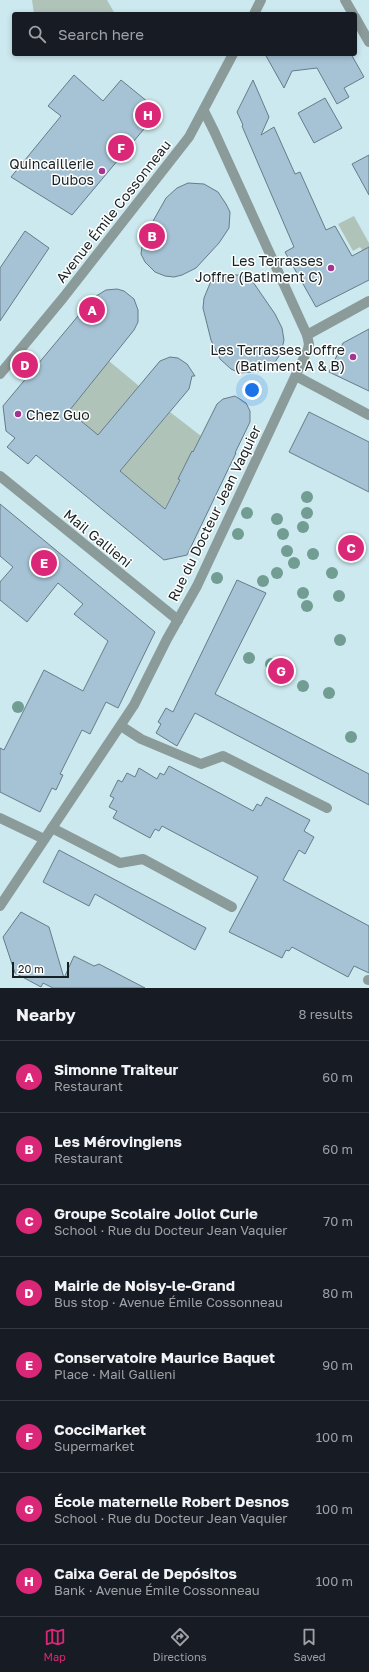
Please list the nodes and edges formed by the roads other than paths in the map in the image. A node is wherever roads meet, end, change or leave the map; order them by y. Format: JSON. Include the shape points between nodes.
{"nodes":[{"id":1,"x":261,"y":0,"type":"edge"},
{"id":2,"x":345,"y":0,"type":"edge"},
{"id":3,"x":255,"y":12,"type":"edge"},
{"id":4,"x":352,"y":12,"type":"edge"},
{"id":5,"x":357,"y":21,"type":"edge"},
{"id":6,"x":369,"y":42,"type":"edge"},
{"id":7,"x":232,"y":56,"type":"edge"},
{"id":8,"x":204,"y":111,"type":"junction"},
{"id":9,"x":369,"y":301,"type":"edge"},
{"id":10,"x":307,"y":335,"type":"junction"},
{"id":11,"x":0,"y":374,"type":"edge"},
{"id":12,"x":296,"y":376,"type":"junction"},
{"id":13,"x":369,"y":415,"type":"edge"},
{"id":14,"x":0,"y":476,"type":"edge"},
{"id":15,"x":178,"y":620,"type":"junction"},
{"id":16,"x":121,"y":726,"type":"junction"},
{"id":17,"x":327,"y":808,"type":"dead end"},
{"id":18,"x":0,"y":818,"type":"edge"},
{"id":19,"x":52,"y":828,"type":"junction"},
{"id":20,"x":44,"y":839,"type":"junction"},
{"id":21,"x":0,"y":906,"type":"edge"},
{"id":22,"x":232,"y":907,"type":"dead end"}],
"edges":[{"from":1,"to":3,"type":"street"},
{"from":2,"to":4,"type":"street"},
{"from":5,"to":6,"type":"street"},
{"from":7,"to":8,"type":"street","name":"Avenue Émile Cossonneau"},
{"from":8,"to":10,"type":"street","name":"Rue du Docteur Jean Vaquier"},
{"from":8,"to":11,"type":"street","name":"Avenue Émile Cossonneau","via":[[171,161]]},
{"from":9,"to":10,"type":"street"},
{"from":10,"to":12,"type":"street","name":"Rue du Docteur Jean Vaquier","via":[[308,349]]},
{"from":12,"to":13,"type":"street"},
{"from":12,"to":15,"type":"street","name":"Rue du Docteur Jean Vaquier","via":[[198,586]]},
{"from":14,"to":15,"type":"street","name":"Mail Gallieni"},
{"from":15,"to":16,"type":"street","name":"Rue du Docteur Jean Vaquier"},
{"from":16,"to":17,"type":"street","via":[[141,739],[201,764],[223,756]]},
{"from":16,"to":19,"type":"street","name":"Rue du Docteur Jean Vaquier"},
{"from":18,"to":20,"type":"street"},
{"from":19,"to":20,"type":"street","name":"Rue du Docteur Jean Vaquier"},
{"from":19,"to":22,"type":"street","via":[[120,862],[143,859]]},
{"from":20,"to":21,"type":"street","name":"Rue du Docteur Jean Vaquier"}]}
